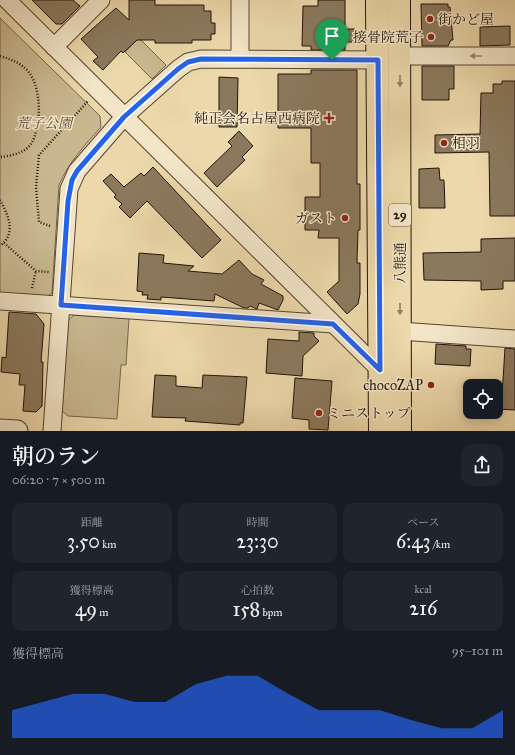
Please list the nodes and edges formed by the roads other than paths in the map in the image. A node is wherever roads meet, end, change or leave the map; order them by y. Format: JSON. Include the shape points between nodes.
{"nodes":[{"id":1,"x":7,"y":0,"type":"edge"},
{"id":2,"x":101,"y":0,"type":"edge"},
{"id":3,"x":240,"y":0,"type":"edge"},
{"id":4,"x":377,"y":0,"type":"edge"},
{"id":5,"x":399,"y":0,"type":"edge"},
{"id":6,"x":54,"y":47,"type":"junction"},
{"id":7,"x":400,"y":56,"type":"junction"},
{"id":8,"x":515,"y":56,"type":"edge"},
{"id":9,"x":240,"y":59,"type":"junction"},
{"id":10,"x":378,"y":60,"type":"junction"},
{"id":11,"x":124,"y":117,"type":"junction"},
{"id":12,"x":0,"y":301,"type":"edge"},
{"id":13,"x":61,"y":305,"type":"junction"},
{"id":14,"x":333,"y":324,"type":"junction"},
{"id":15,"x":400,"y":331,"type":"junction"},
{"id":16,"x":515,"y":339,"type":"edge"},
{"id":17,"x":380,"y":370,"type":"junction"},
{"id":18,"x":0,"y":430,"type":"edge"},
{"id":19,"x":16,"y":431,"type":"edge"},
{"id":20,"x":52,"y":431,"type":"edge"},
{"id":21,"x":380,"y":431,"type":"edge"},
{"id":22,"x":400,"y":431,"type":"edge"}],
"edges":[{"from":1,"to":6,"type":"street"},
{"from":2,"to":6,"type":"street"},
{"from":3,"to":9,"type":"street"},
{"from":4,"to":10,"type":"main road","name":"八熊通","number":"29"},
{"from":5,"to":7,"type":"main road","name":"八熊通","number":"29"},
{"from":6,"to":11,"type":"street"},
{"from":8,"to":7,"type":"street","one_way":true},
{"from":7,"to":15,"type":"main road","name":"八熊通","number":"29","one_way":true},
{"from":9,"to":10,"type":"street"},
{"from":9,"to":11,"type":"street","via":[[201,59],[188,62]]},
{"from":10,"to":17,"type":"main road","name":"八熊通","number":"29"},
{"from":11,"to":13,"type":"street","via":[[72,180],[68,201]]},
{"from":11,"to":14,"type":"street"},
{"from":12,"to":13,"type":"street"},
{"from":13,"to":14,"type":"street"},
{"from":13,"to":20,"type":"street"},
{"from":14,"to":17,"type":"street"},
{"from":15,"to":16,"type":"street"},
{"from":15,"to":22,"type":"main road","name":"八熊通","number":"29"},
{"from":17,"to":21,"type":"main road","name":"八熊通","number":"29"},
{"from":18,"to":19,"type":"street"}]}
